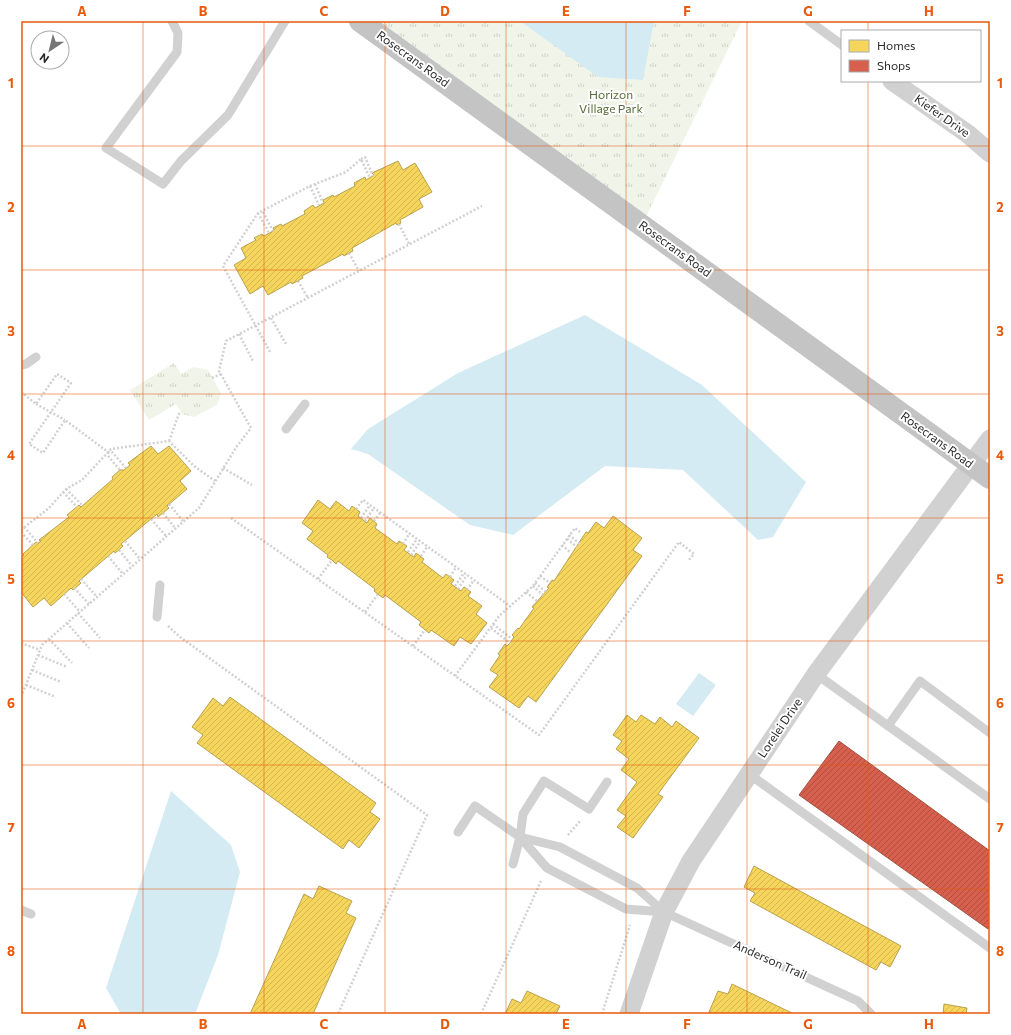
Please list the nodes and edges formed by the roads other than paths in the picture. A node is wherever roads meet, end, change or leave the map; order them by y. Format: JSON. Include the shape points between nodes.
{"nodes":[{"id":1,"x":172,"y":21,"type":"edge"},
{"id":2,"x":285,"y":21,"type":"edge"},
{"id":3,"x":360,"y":21,"type":"edge"},
{"id":4,"x":809,"y":21,"type":"edge"},
{"id":5,"x":841,"y":44,"type":"edge"},
{"id":6,"x":893,"y":82,"type":"edge"},
{"id":7,"x":990,"y":153,"type":"edge"},
{"id":8,"x":36,"y":357,"type":"dead end"},
{"id":9,"x":21,"y":365,"type":"edge"},
{"id":10,"x":306,"y":404,"type":"dead end"},
{"id":11,"x":286,"y":430,"type":"dead end"},
{"id":12,"x":990,"y":439,"type":"edge"},
{"id":13,"x":970,"y":464,"type":"junction"},
{"id":14,"x":990,"y":478,"type":"edge"},
{"id":15,"x":160,"y":585,"type":"dead end"},
{"id":16,"x":157,"y":617,"type":"road end"},
{"id":17,"x":816,"y":674,"type":"junction"},
{"id":18,"x":888,"y":726,"type":"junction"},
{"id":19,"x":990,"y":733,"type":"edge"},
{"id":20,"x":749,"y":774,"type":"junction"},
{"id":21,"x":607,"y":782,"type":"dead end"},
{"id":22,"x":990,"y":800,"type":"edge"},
{"id":23,"x":458,"y":832,"type":"dead end"},
{"id":24,"x":520,"y":837,"type":"junction"},
{"id":25,"x":513,"y":864,"type":"dead end"},
{"id":26,"x":21,"y":910,"type":"edge"},
{"id":27,"x":664,"y":912,"type":"junction"},
{"id":28,"x":31,"y":914,"type":"dead end"},
{"id":29,"x":990,"y":948,"type":"edge"},
{"id":30,"x":629,"y":1014,"type":"edge"},
{"id":31,"x":871,"y":1014,"type":"edge"}],
"edges":[{"from":1,"to":2,"type":"lane","via":[[178,33],[177,52],[106,148],[163,184],[180,161],[228,115]]},
{"from":3,"to":13,"type":"main road","name":"Rosecrans Road"},
{"from":4,"to":5,"type":"lane"},
{"from":6,"to":7,"type":"street","name":"Kiefer Drive","via":[[968,134]]},
{"from":8,"to":9,"type":"lane"},
{"from":10,"to":11,"type":"lane"},
{"from":12,"to":13,"type":"street"},
{"from":13,"to":14,"type":"main road","name":"Rosecrans Road"},
{"from":13,"to":17,"type":"street","name":"Lorelei Drive"},
{"from":15,"to":16,"type":"lane"},
{"from":17,"to":18,"type":"lane"},
{"from":17,"to":20,"type":"street","name":"Lorelei Drive"},
{"from":18,"to":19,"type":"lane","via":[[920,681]]},
{"from":18,"to":22,"type":"lane"},
{"from":20,"to":27,"type":"street","name":"Lorelei Drive","via":[[691,861]]},
{"from":20,"to":29,"type":"lane"},
{"from":21,"to":24,"type":"lane","via":[[588,809],[544,782],[523,814]]},
{"from":23,"to":24,"type":"lane","via":[[475,806]]},
{"from":24,"to":25,"type":"lane"},
{"from":24,"to":27,"type":"lane","via":[[560,847],[637,888]]},
{"from":24,"to":27,"type":"lane","via":[[547,868],[626,909]]},
{"from":26,"to":28,"type":"lane"},
{"from":27,"to":30,"type":"street","name":"Lorelei Drive"},
{"from":27,"to":31,"type":"lane","name":"Anderson Trail","via":[[858,1001]]}]}
